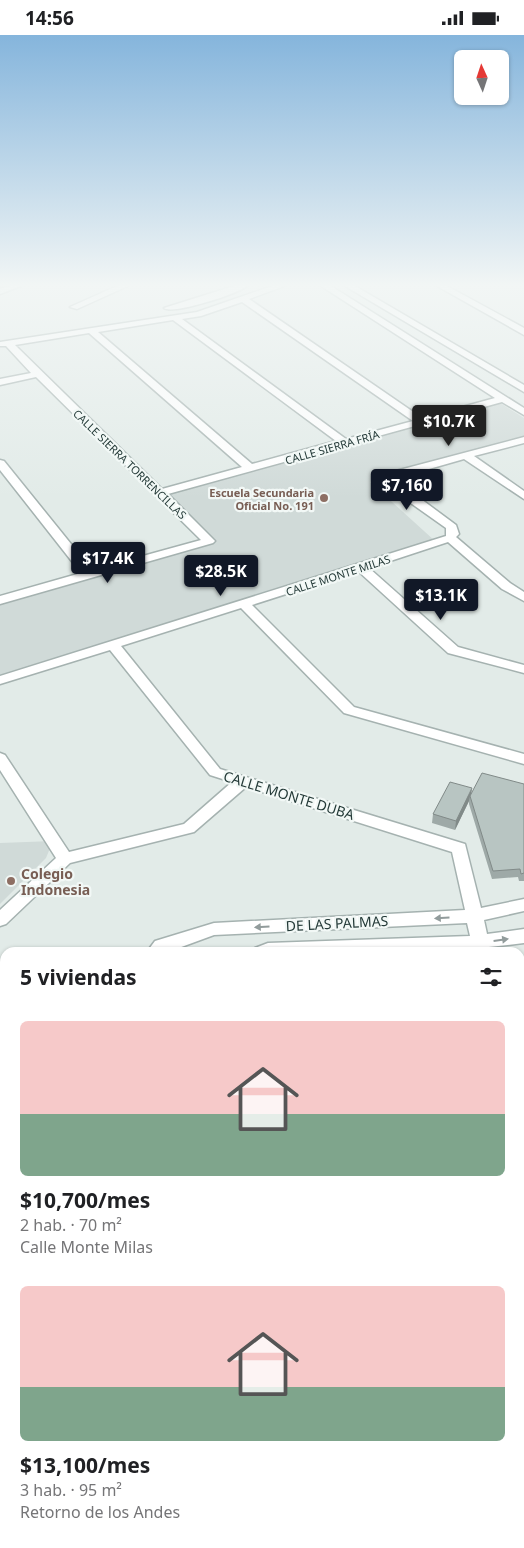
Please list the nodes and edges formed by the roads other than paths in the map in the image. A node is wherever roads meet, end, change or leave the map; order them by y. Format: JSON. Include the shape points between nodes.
{"nodes":[{"id":1,"x":18,"y":357,"type":"edge"},
{"id":2,"x":122,"y":357,"type":"edge"},
{"id":3,"x":227,"y":357,"type":"edge"},
{"id":4,"x":326,"y":357,"type":"edge"},
{"id":5,"x":436,"y":357,"type":"edge"},
{"id":6,"x":469,"y":357,"type":"edge"},
{"id":7,"x":38,"y":375,"type":"junction"},
{"id":8,"x":0,"y":382,"type":"edge"},
{"id":9,"x":524,"y":389,"type":"edge"},
{"id":10,"x":503,"y":399,"type":"junction"},
{"id":11,"x":524,"y":412,"type":"edge"},
{"id":12,"x":420,"y":421,"type":"junction"},
{"id":13,"x":524,"y":440,"type":"edge"},
{"id":14,"x":344,"y":443,"type":"junction"},
{"id":15,"x":467,"y":456,"type":"junction"},
{"id":16,"x":0,"y":463,"type":"edge"},
{"id":17,"x":251,"y":469,"type":"junction"},
{"id":18,"x":160,"y":493,"type":"junction"},
{"id":19,"x":524,"y":495,"type":"edge"},
{"id":20,"x":450,"y":538,"type":"junction"},
{"id":21,"x":361,"y":567,"type":"junction"},
{"id":22,"x":89,"y":575,"type":"junction"},
{"id":23,"x":524,"y":597,"type":"edge"},
{"id":24,"x":0,"y":600,"type":"edge"},
{"id":25,"x":244,"y":604,"type":"junction"},
{"id":26,"x":114,"y":646,"type":"junction"},
{"id":27,"x":524,"y":669,"type":"edge"},
{"id":28,"x":0,"y":680,"type":"edge"},
{"id":29,"x":0,"y":758,"type":"edge"},
{"id":30,"x":524,"y":759,"type":"edge"},
{"id":31,"x":244,"y":780,"type":"junction"},
{"id":32,"x":65,"y":859,"type":"junction"},
{"id":33,"x":524,"y":905,"type":"edge"},
{"id":34,"x":475,"y":916,"type":"junction"},
{"id":35,"x":0,"y":920,"type":"edge"},
{"id":36,"x":524,"y":937,"type":"edge"},
{"id":37,"x":480,"y":942,"type":"junction"},
{"id":38,"x":159,"y":947,"type":"edge"},
{"id":39,"x":348,"y":947,"type":"edge"}],
"edges":[{"from":1,"to":7,"type":"street","name":"CALLE SIERRA TORRENCILLAS"},
{"from":2,"to":17,"type":"street"},
{"from":3,"to":14,"type":"street"},
{"from":4,"to":12,"type":"street"},
{"from":5,"to":10,"type":"street"},
{"from":6,"to":9,"type":"street"},
{"from":7,"to":8,"type":"street"},
{"from":7,"to":18,"type":"street","name":"CALLE SIERRA TORRENCILLAS"},
{"from":10,"to":11,"type":"street"},
{"from":10,"to":12,"type":"street","name":"CALLE SIERRA FRÍA"},
{"from":12,"to":14,"type":"street","name":"CALLE SIERRA FRÍA"},
{"from":13,"to":15,"type":"street"},
{"from":14,"to":17,"type":"street","name":"CALLE SIERRA FRÍA"},
{"from":15,"to":19,"type":"street"},
{"from":15,"to":20,"type":"street","via":[[392,475],[388,479],[452,527],[454,534]]},
{"from":16,"to":22,"type":"street"},
{"from":17,"to":18,"type":"street","name":"CALLE SIERRA FRÍA"},
{"from":18,"to":22,"type":"street","name":"CALLE SIERRA TORRENCILLAS","via":[[210,541]]},
{"from":20,"to":21,"type":"street","name":"CALLE MONTE MILAS"},
{"from":20,"to":23,"type":"street","via":[[506,586]]},
{"from":21,"to":25,"type":"street","name":"CALLE MONTE MILAS"},
{"from":21,"to":27,"type":"street","via":[[453,650]]},
{"from":22,"to":24,"type":"street"},
{"from":25,"to":26,"type":"street","name":"CALLE MONTE MILAS"},
{"from":25,"to":30,"type":"street","via":[[349,710]]},
{"from":26,"to":28,"type":"street","name":"CALLE MONTE MILAS"},
{"from":26,"to":31,"type":"street","name":"CALLE MONTE DUBA","via":[[215,772]]},
{"from":29,"to":32,"type":"street"},
{"from":31,"to":32,"type":"street","via":[[189,828]]},
{"from":31,"to":34,"type":"street","name":"CALLE MONTE DUBA","via":[[459,848]]},
{"from":32,"to":35,"type":"street"},
{"from":33,"to":34,"type":"street","name":"DE LAS PALMAS"},
{"from":34,"to":37,"type":"street"},
{"from":34,"to":38,"type":"street","name":"DE LAS PALMAS","one_way":true,"via":[[214,929]]},
{"from":37,"to":36,"type":"street","name":"DE LAS PALMAS","one_way":true},
{"from":37,"to":39,"type":"street","name":"DE LAS PALMAS"}]}
